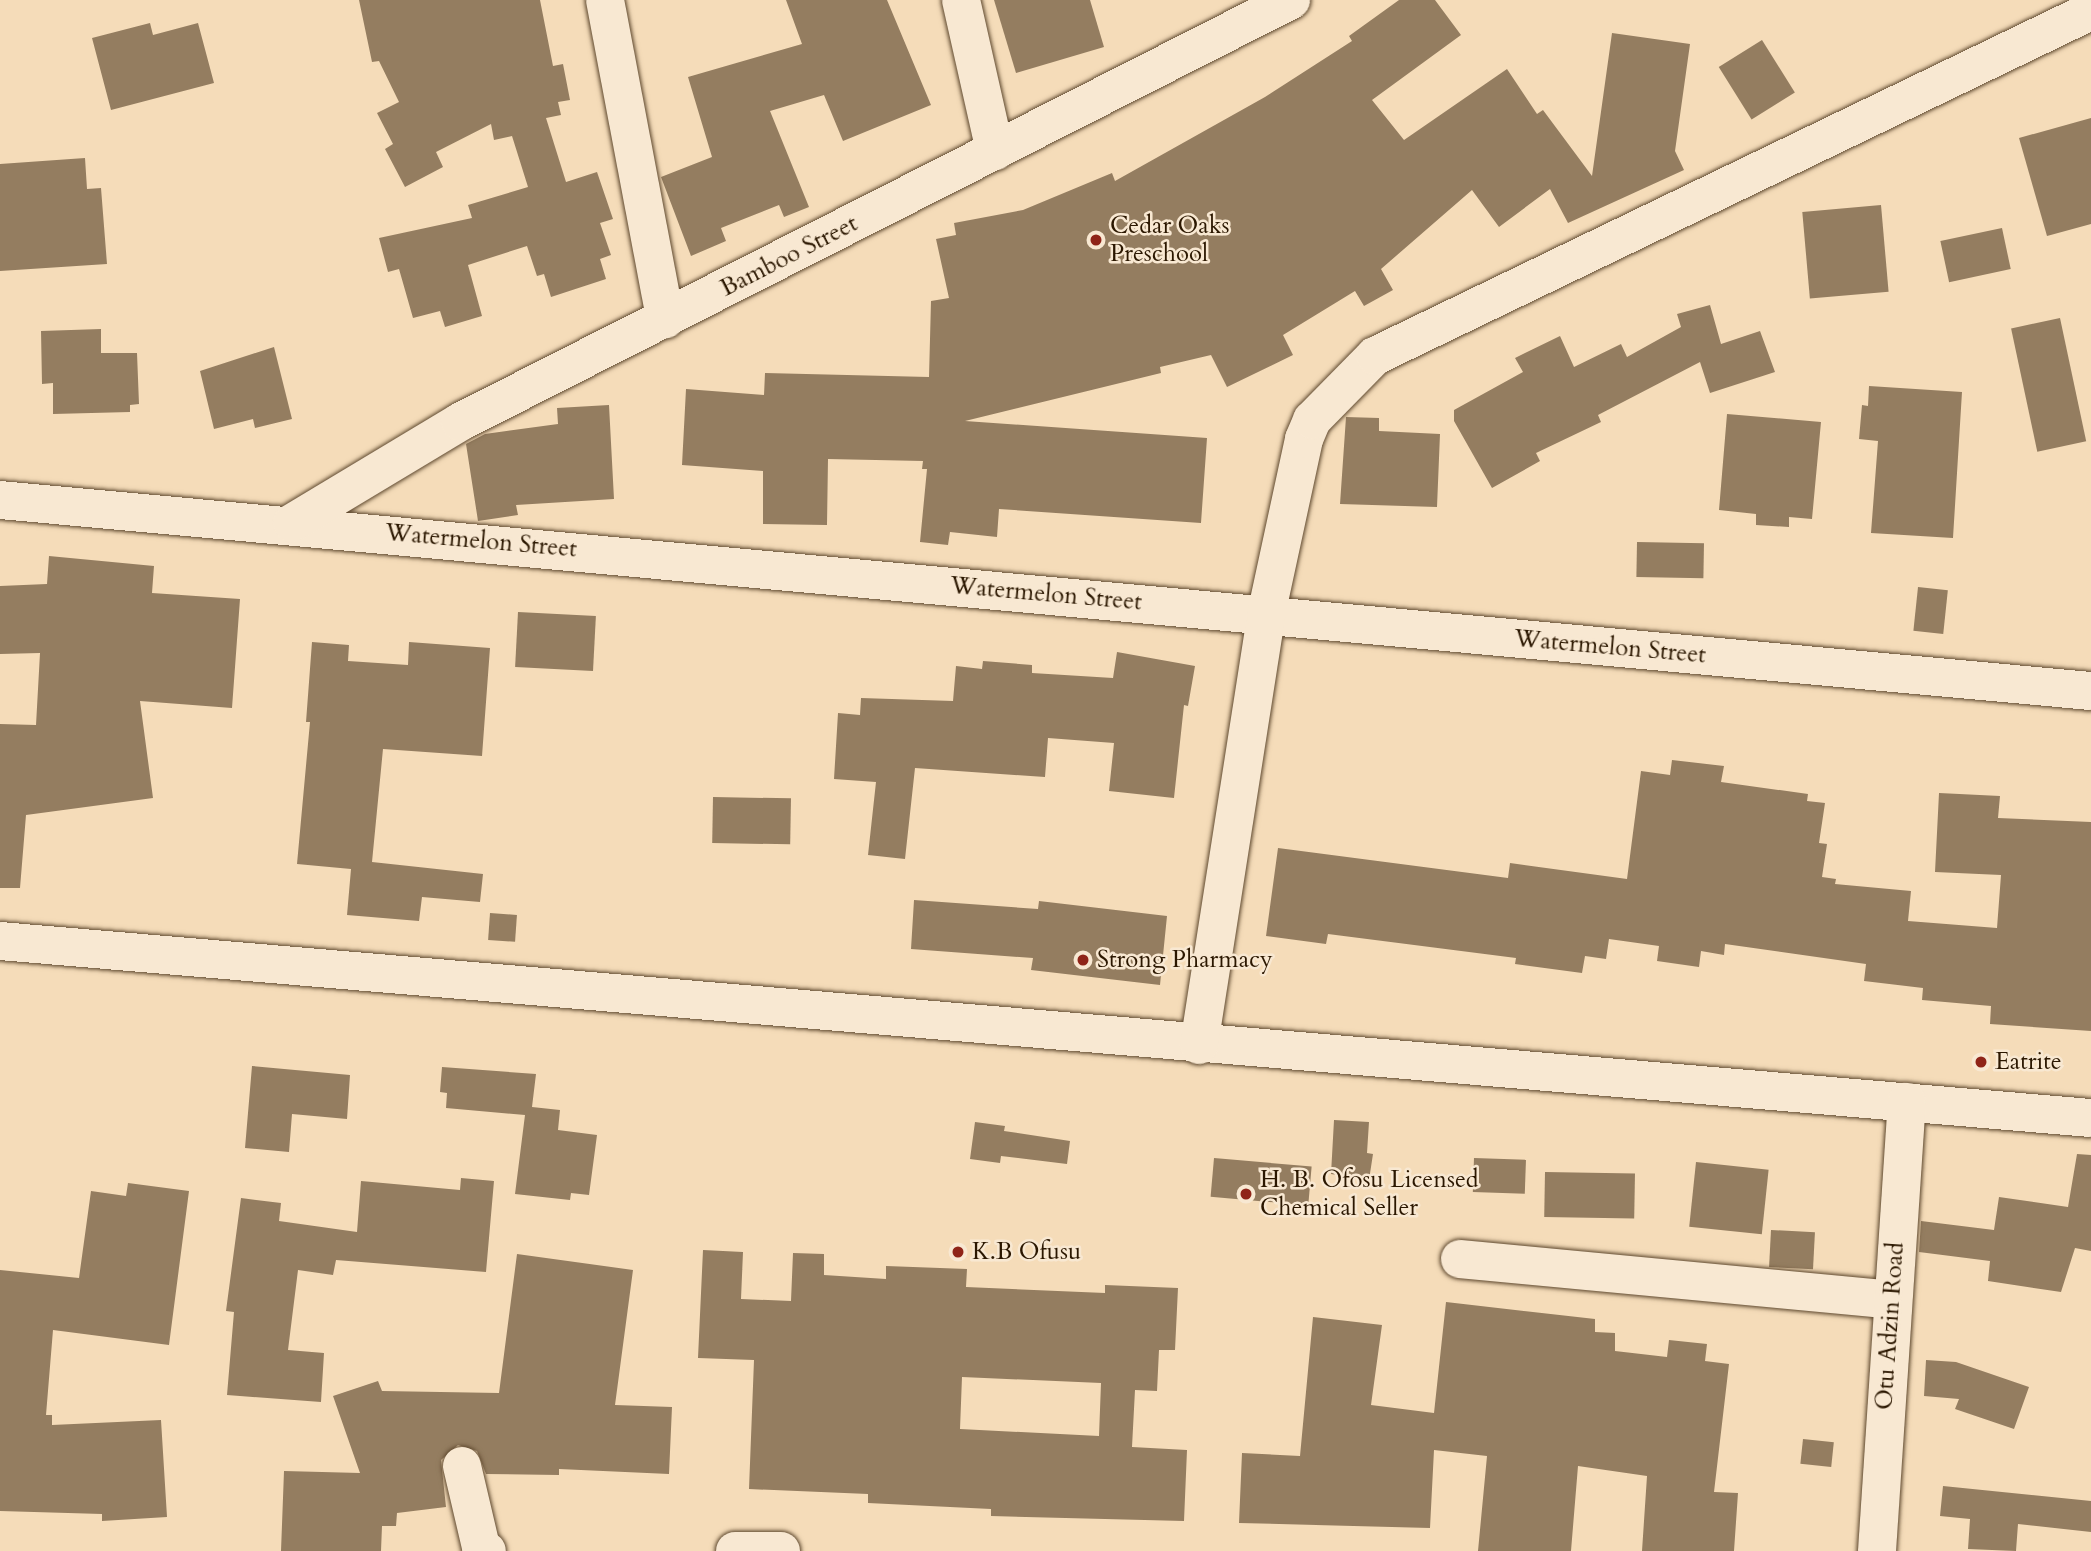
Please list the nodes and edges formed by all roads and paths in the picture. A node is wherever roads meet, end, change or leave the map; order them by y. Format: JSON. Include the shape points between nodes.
{"nodes":[{"id":1,"x":605,"y":0,"type":"edge"},
{"id":2,"x":961,"y":0,"type":"edge"},
{"id":3,"x":1291,"y":0,"type":"edge"},
{"id":4,"x":2091,"y":11,"type":"edge"},
{"id":5,"x":995,"y":151,"type":"junction"},
{"id":6,"x":665,"y":319,"type":"junction"},
{"id":7,"x":0,"y":500,"type":"edge"},
{"id":8,"x":292,"y":523,"type":"junction"},
{"id":9,"x":1266,"y":615,"type":"junction"},
{"id":10,"x":2086,"y":683,"type":"edge"},
{"id":11,"x":0,"y":941,"type":"edge"},
{"id":12,"x":1199,"y":1045,"type":"junction"},
{"id":13,"x":1906,"y":1102,"type":"junction"},
{"id":14,"x":2091,"y":1118,"type":"edge"},
{"id":15,"x":1460,"y":1259,"type":"dead end"},
{"id":16,"x":1890,"y":1300,"type":"junction"},
{"id":17,"x":462,"y":1466,"type":"dead end"},
{"id":18,"x":487,"y":1551,"type":"edge"},
{"id":19,"x":734,"y":1551,"type":"edge"},
{"id":20,"x":781,"y":1551,"type":"edge"},
{"id":21,"x":1877,"y":1551,"type":"edge"}],
"edges":[{"from":1,"to":6,"type":"street"},
{"from":2,"to":5,"type":"street"},
{"from":3,"to":5,"type":"street","name":"Bamboo Street"},
{"from":4,"to":9,"type":"street","via":[[1375,356],[1312,420],[1304,439]]},
{"from":5,"to":6,"type":"street","name":"Bamboo Street"},
{"from":6,"to":8,"type":"street","name":"Bamboo Street","via":[[460,422]]},
{"from":7,"to":8,"type":"street","name":"Watermelon Street"},
{"from":8,"to":9,"type":"street","name":"Watermelon Street"},
{"from":9,"to":10,"type":"street","name":"Watermelon Street"},
{"from":9,"to":12,"type":"street"},
{"from":11,"to":12,"type":"street"},
{"from":12,"to":13,"type":"street"},
{"from":13,"to":14,"type":"street"},
{"from":13,"to":16,"type":"street","name":"Otu Adzin Road"},
{"from":15,"to":16,"type":"street"},
{"from":16,"to":21,"type":"street","name":"Otu Adzin Road"},
{"from":17,"to":18,"type":"street","via":[[481,1547]]},
{"from":19,"to":20,"type":"street"}]}
